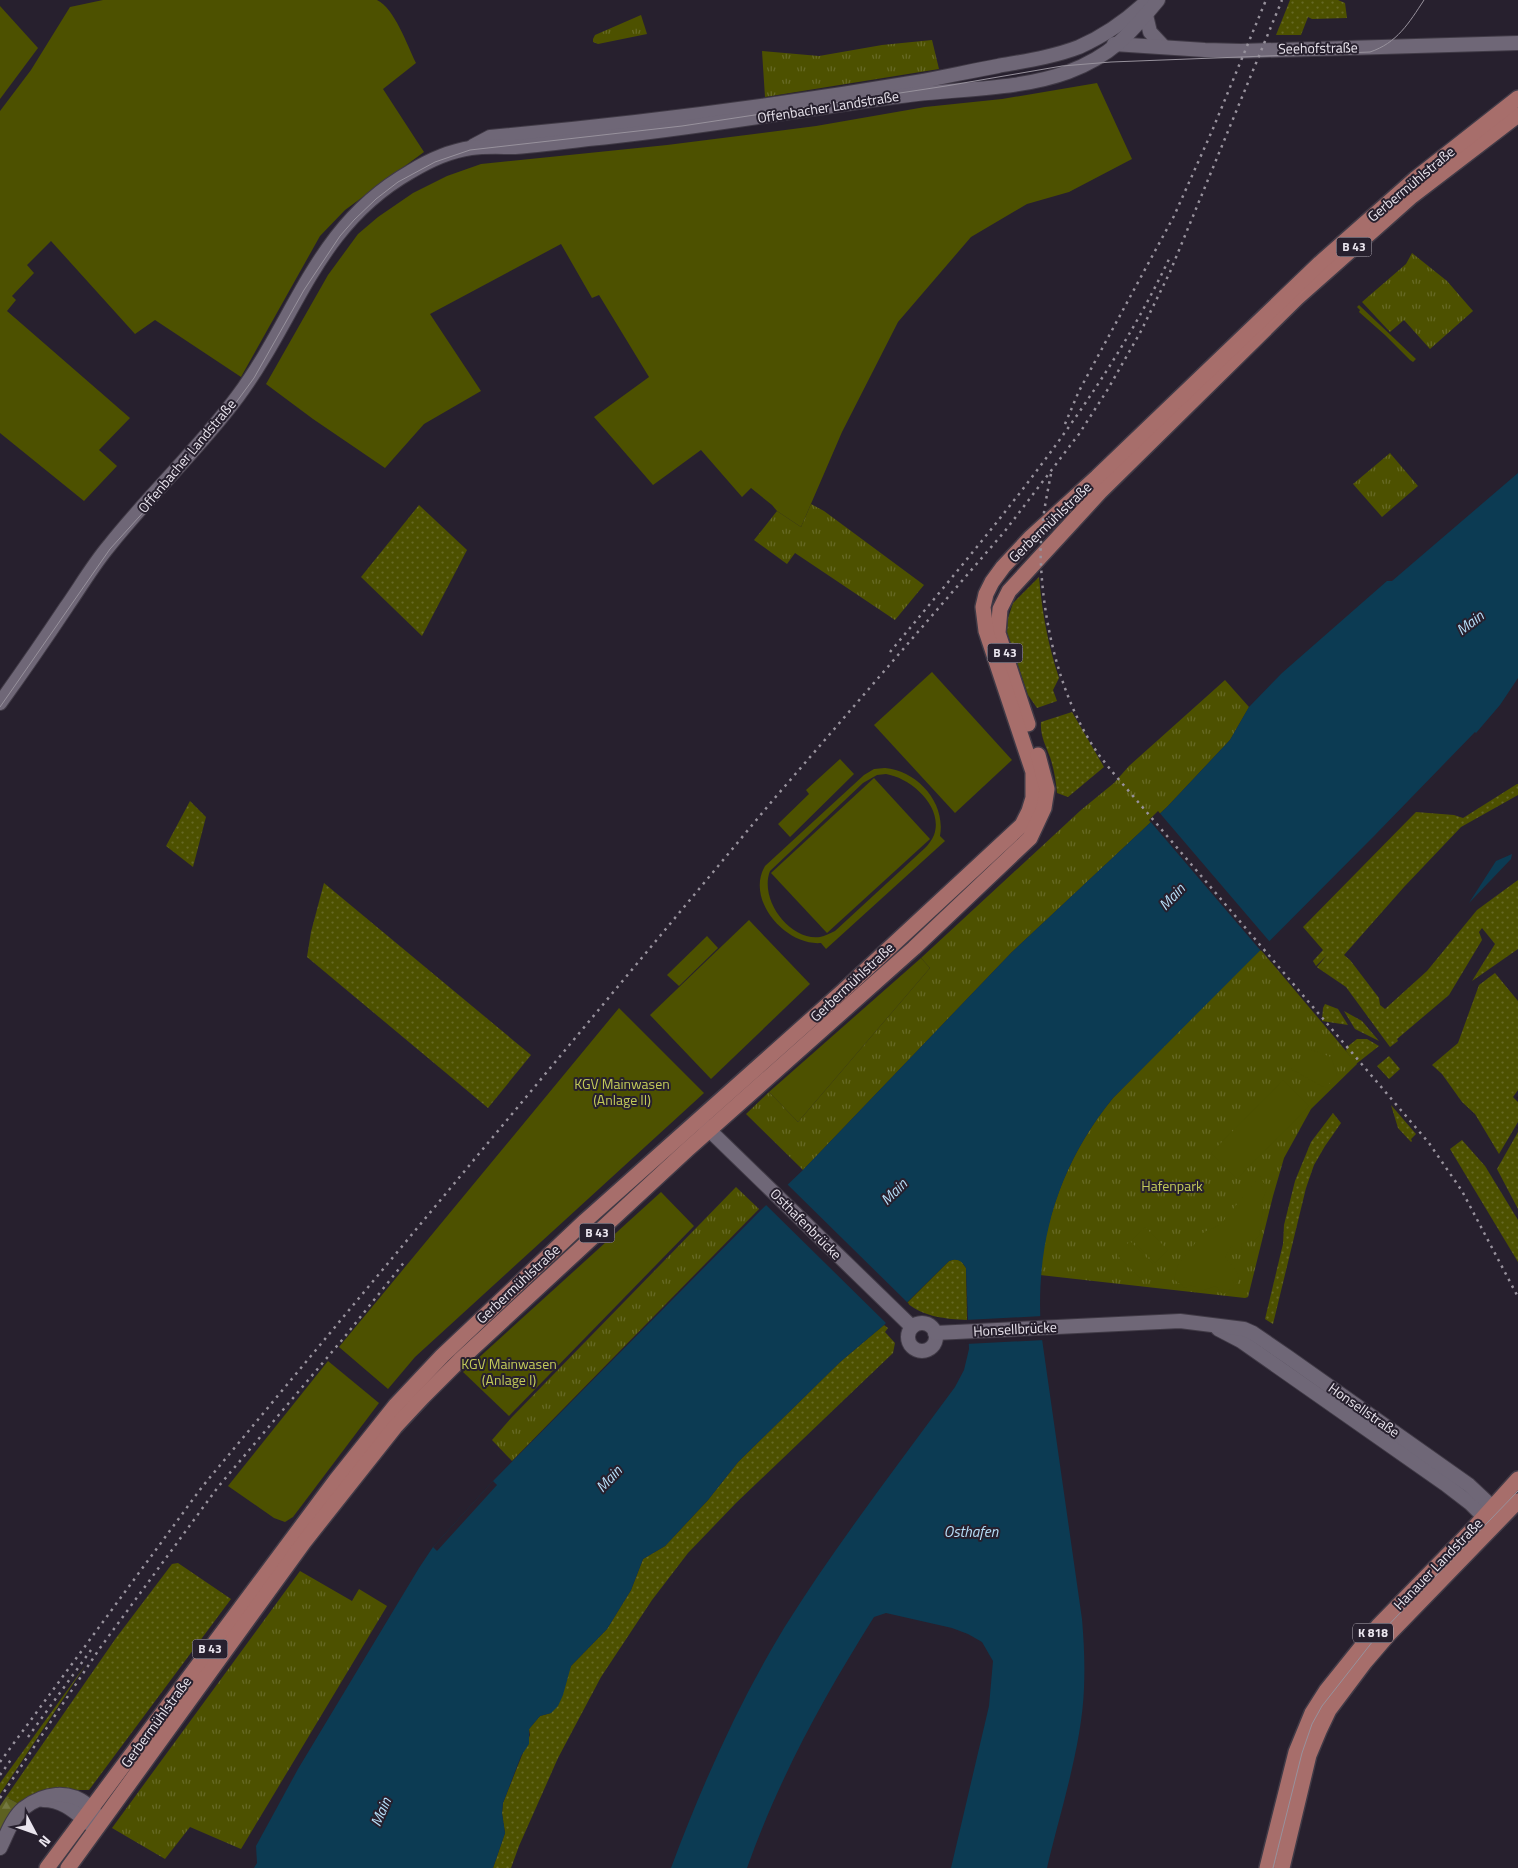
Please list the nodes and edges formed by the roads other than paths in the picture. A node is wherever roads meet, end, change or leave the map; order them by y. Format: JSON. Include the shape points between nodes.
{"nodes":[{"id":1,"x":1148,"y":0,"type":"edge"},
{"id":2,"x":1158,"y":0,"type":"edge"},
{"id":3,"x":1146,"y":15,"type":"junction"},
{"id":4,"x":1088,"y":42,"type":"junction"},
{"id":5,"x":1518,"y":43,"type":"edge"},
{"id":6,"x":1118,"y":44,"type":"junction"},
{"id":7,"x":1163,"y":46,"type":"junction"},
{"id":8,"x":949,"y":76,"type":"junction"},
{"id":9,"x":950,"y":91,"type":"junction"},
{"id":10,"x":1518,"y":98,"type":"edge"},
{"id":11,"x":1518,"y":115,"type":"edge"},
{"id":12,"x":470,"y":148,"type":"junction"},
{"id":13,"x":1003,"y":567,"type":"junction"},
{"id":14,"x":1009,"y":591,"type":"junction"},
{"id":15,"x":0,"y":703,"type":"edge"},
{"id":16,"x":705,"y":1125,"type":"junction"},
{"id":17,"x":1074,"y":1326,"type":"joint"},
{"id":18,"x":912,"y":1327,"type":"junction"},
{"id":19,"x":935,"y":1333,"type":"junction"},
{"id":20,"x":1518,"y":1479,"type":"edge"},
{"id":21,"x":1518,"y":1501,"type":"edge"},
{"id":22,"x":1493,"y":1516,"type":"junction"},
{"id":23,"x":299,"y":1539,"type":"junction"},
{"id":24,"x":1318,"y":1722,"type":"junction"},
{"id":25,"x":1288,"y":1785,"type":"junction"},
{"id":26,"x":1297,"y":1808,"type":"junction"},
{"id":27,"x":88,"y":1814,"type":"junction"},
{"id":28,"x":1279,"y":1823,"type":"junction"},
{"id":29,"x":96,"y":1829,"type":"junction"},
{"id":30,"x":0,"y":1848,"type":"edge"},
{"id":31,"x":47,"y":1868,"type":"edge"},
{"id":32,"x":68,"y":1868,"type":"edge"},
{"id":33,"x":1268,"y":1868,"type":"edge"},
{"id":34,"x":1282,"y":1868,"type":"edge"}],
"edges":[{"from":1,"to":4,"type":"main road","name":"Offenbacher Landstraße","via":[[1124,21]]},
{"from":2,"to":3,"type":"main road","name":"Offenbacher Landstraße"},
{"from":3,"to":6,"type":"main road","name":"Offenbacher Landstraße"},
{"from":3,"to":7,"type":"main road","via":[[1150,32]]},
{"from":4,"to":6,"type":"main road","name":"Seehofstraße"},
{"from":4,"to":8,"type":"main road","name":"Offenbacher Landstraße","via":[[1050,56]]},
{"from":5,"to":7,"type":"main road","name":"Seehofstraße","via":[[1241,50]]},
{"from":6,"to":7,"type":"main road","name":"Seehofstraße"},
{"from":6,"to":9,"type":"main road","name":"Offenbacher Landstraße","via":[[1099,58],[1068,72]]},
{"from":8,"to":9,"type":"main road","via":[[946,83]]},
{"from":8,"to":12,"type":"main road","name":"Offenbacher Landstraße","via":[[761,106],[490,136]]},
{"from":9,"to":12,"type":"main road","name":"Offenbacher Landstraße","via":[[685,129]]},
{"from":10,"to":13,"type":"main road","name":"Gerbermühlstraße","number":"B 43","via":[[1415,179],[1320,263]]},
{"from":11,"to":14,"type":"main road","name":"Gerbermühlstraße","number":"B 43","via":[[1412,196],[1297,298],[1100,492]]},
{"from":12,"to":15,"type":"main road","name":"Offenbacher Landstraße","via":[[410,172],[375,197],[347,223],[319,261],[240,394],[204,440],[108,546]]},
{"from":13,"to":14,"type":"main road","via":[[1000,587]]},
{"from":13,"to":16,"type":"main road","name":"Gerbermühlstraße","number":"B 43","via":[[986,594],[984,618],[996,664],[1033,772],[1033,798],[1029,812],[1022,825],[842,991]]},
{"from":14,"to":16,"type":"main road","name":"Gerbermühlstraße","number":"B 43","via":[[1000,609],[998,632],[1047,789],[1035,830],[914,948]]},
{"from":16,"to":18,"type":"main road","name":"Osthafenbrücke"},
{"from":16,"to":23,"type":"main road","name":"Gerbermühlstraße","number":"B 43","via":[[422,1397]]},
{"from":17,"to":19,"type":"main road","name":"Honsellbrücke"},
{"from":17,"to":22,"type":"main road","name":"Honsellstraße","via":[[1180,1321],[1235,1327],[1253,1333],[1469,1484]]},
{"from":18,"to":19,"type":"main road","via":[[923,1323]]},
{"from":18,"to":19,"type":"main road","via":[[908,1339],[918,1351],[933,1346]]},
{"from":20,"to":22,"type":"main road","name":"Hanauer Landstraße","number":"K 818"},
{"from":21,"to":22,"type":"main road","name":"Hanauer Landstraße","number":"K 818"},
{"from":22,"to":24,"type":"main road","name":"Hanauer Landstraße","number":"K 818","via":[[1375,1650]]},
{"from":23,"to":27,"type":"main road","name":"Gerbermühlstraße","number":"B 43"},
{"from":23,"to":29,"type":"main road","name":"Gerbermühlstraße","number":"B 43"},
{"from":24,"to":25,"type":"main road","via":[[1302,1734]]},
{"from":24,"to":26,"type":"main road","name":"Hanauer Landstraße","number":"K 818"},
{"from":25,"to":26,"type":"main road"},
{"from":25,"to":28,"type":"main road"},
{"from":26,"to":28,"type":"main road"},
{"from":26,"to":34,"type":"main road","name":"Hanauer Landstraße","number":"K 818"},
{"from":27,"to":29,"type":"main road"},
{"from":27,"to":30,"type":"main road","via":[[60,1802],[38,1800],[17,1815]]},
{"from":27,"to":31,"type":"main road","name":"Gerbermühlstraße","number":"B 43"},
{"from":28,"to":33,"type":"main road"},
{"from":29,"to":32,"type":"main road","name":"Gerbermühlstraße","number":"B 43"}]}
